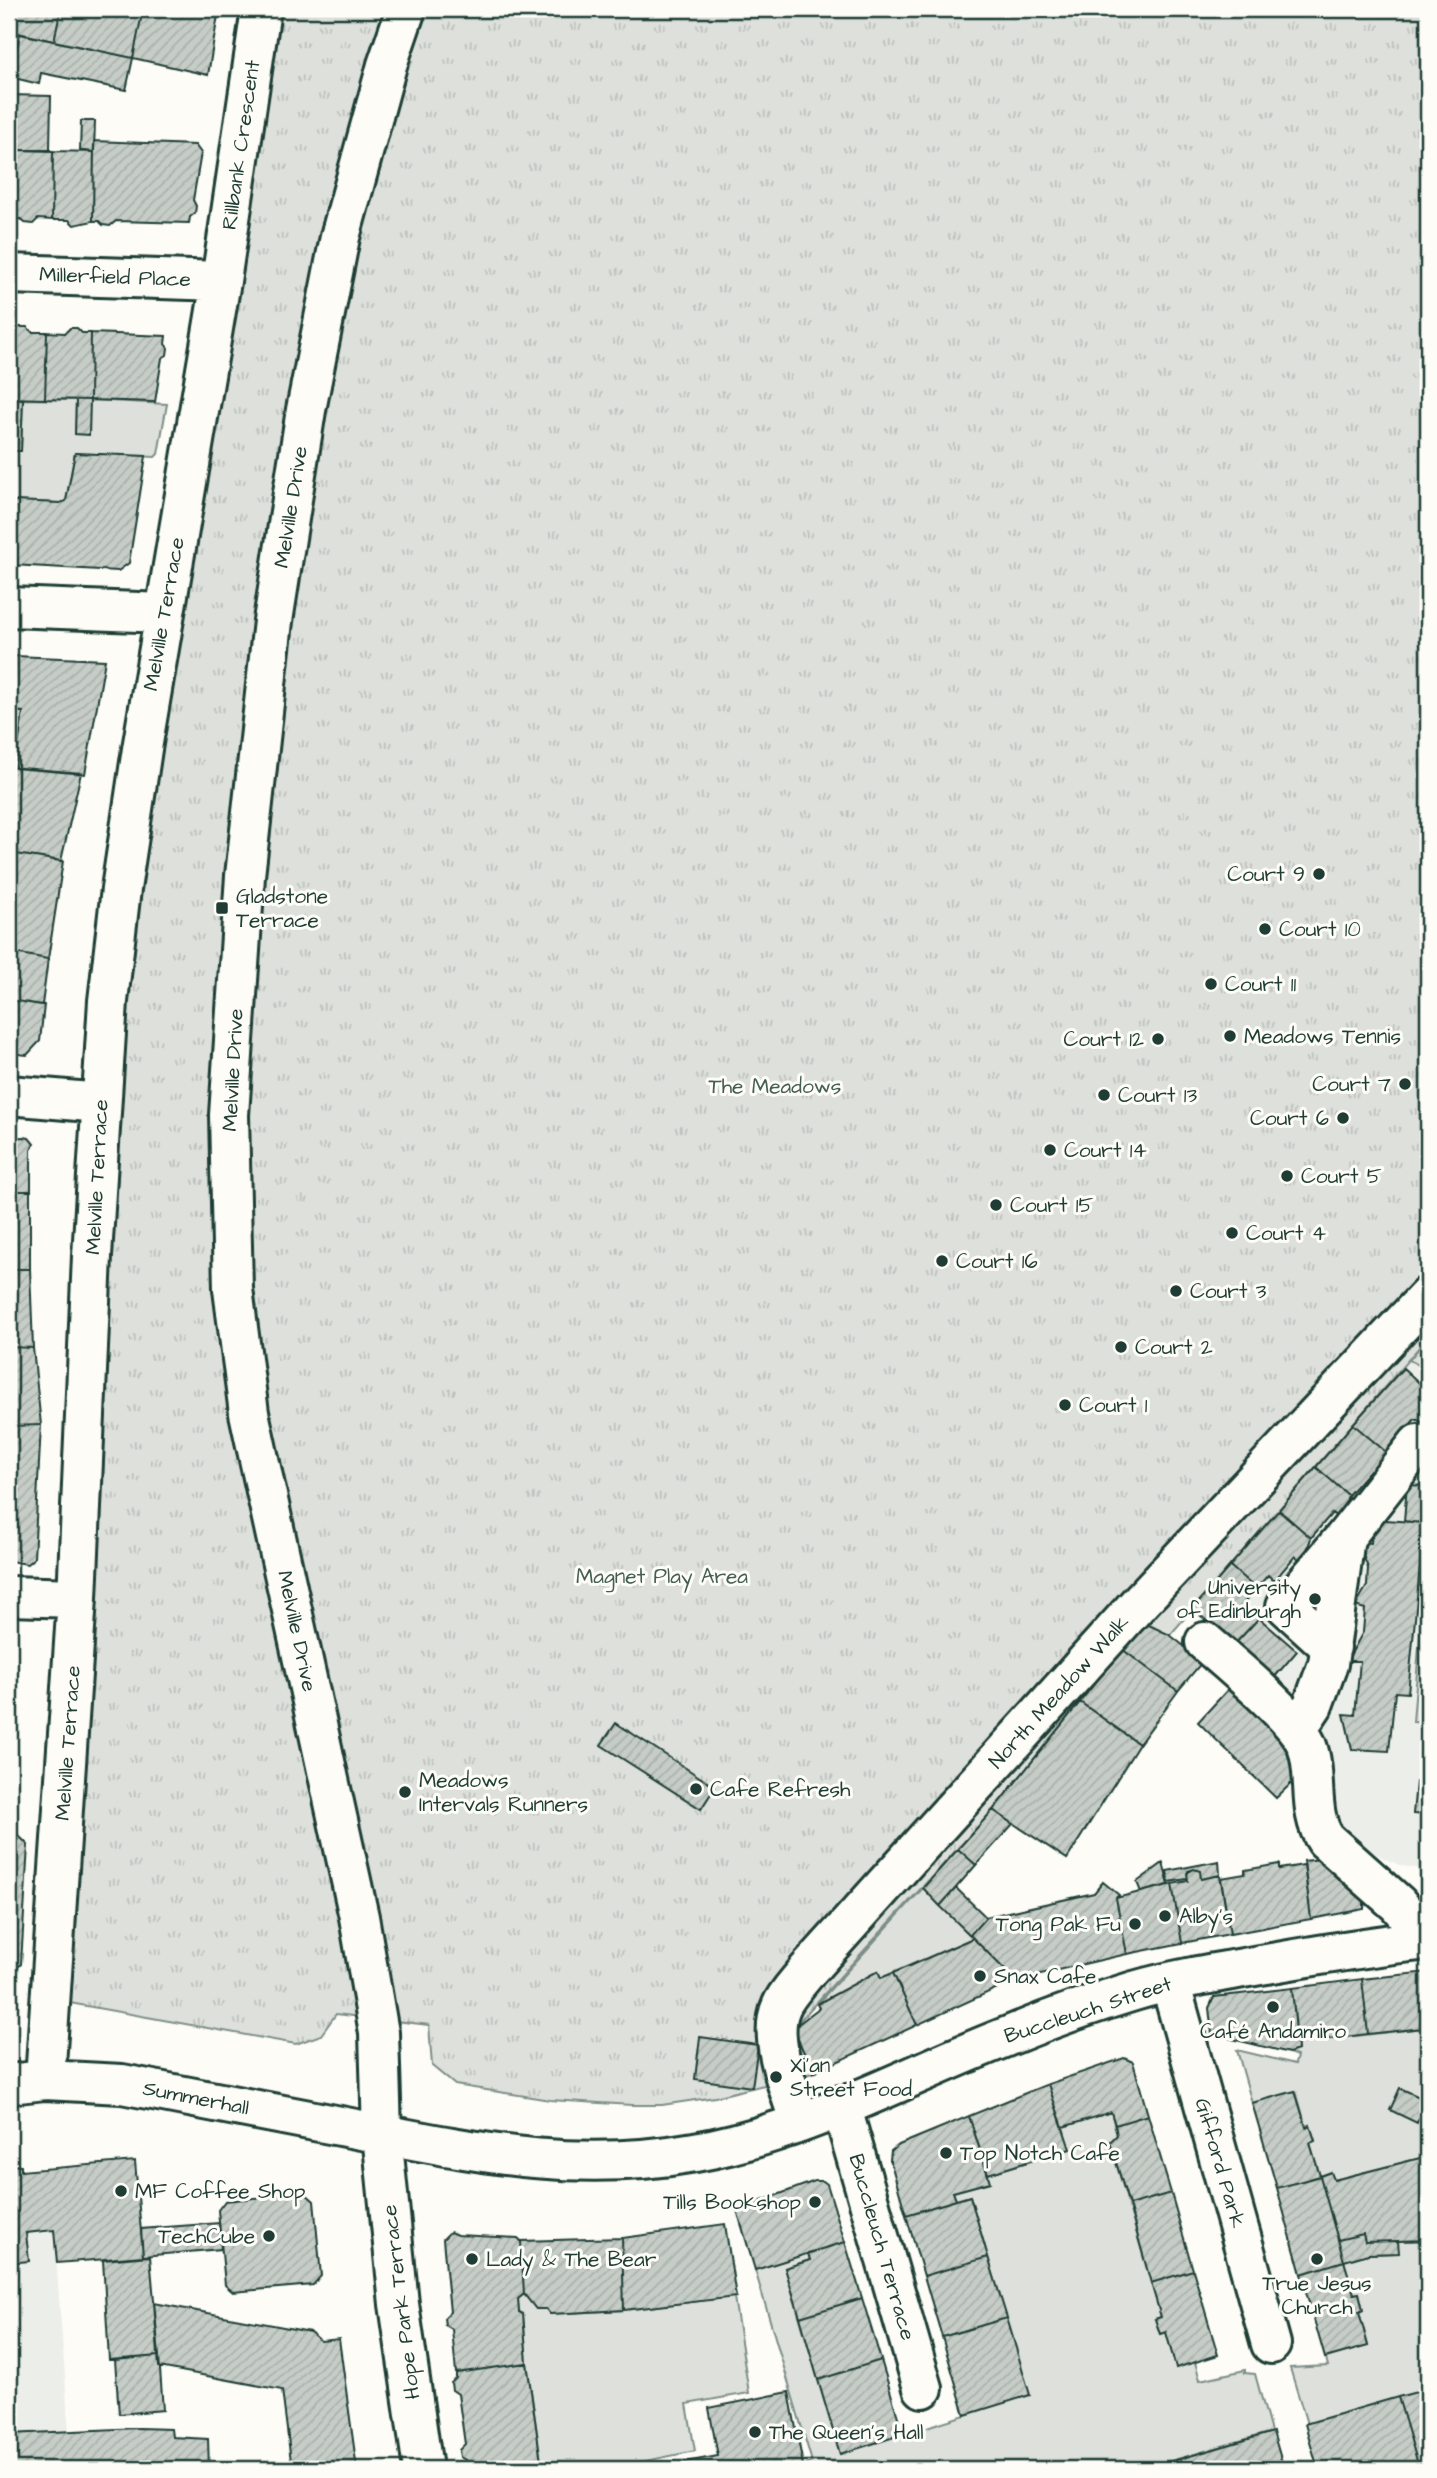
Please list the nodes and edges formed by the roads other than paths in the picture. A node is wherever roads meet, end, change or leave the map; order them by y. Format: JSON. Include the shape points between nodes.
{"nodes":[{"id":1,"x":261,"y":9,"type":"edge"},
{"id":2,"x":406,"y":9,"type":"edge"},
{"id":3,"x":9,"y":274,"type":"edge"},
{"id":4,"x":221,"y":281,"type":"junction"},
{"id":5,"x":9,"y":607,"type":"edge"},
{"id":6,"x":165,"y":613,"type":"junction"},
{"id":7,"x":9,"y":1095,"type":"edge"},
{"id":8,"x":101,"y":1103,"type":"junction"},
{"id":9,"x":1428,"y":1296,"type":"edge"},
{"id":10,"x":1428,"y":1445,"type":"edge"},
{"id":11,"x":9,"y":1596,"type":"edge"},
{"id":12,"x":77,"y":1598,"type":"junction"},
{"id":13,"x":1205,"y":1642,"type":"dead end"},
{"id":14,"x":1297,"y":1729,"type":"junction"},
{"id":15,"x":1422,"y":1940,"type":"edge"},
{"id":16,"x":1170,"y":1982,"type":"junction"},
{"id":17,"x":27,"y":2082,"type":"edge"},
{"id":18,"x":841,"y":2105,"type":"junction"},
{"id":19,"x":800,"y":2123,"type":"junction"},
{"id":20,"x":382,"y":2134,"type":"junction"},
{"id":21,"x":1271,"y":2344,"type":"dead end"},
{"id":22,"x":923,"y":2388,"type":"dead end"},
{"id":23,"x":423,"y":2469,"type":"edge"}],
"edges":[{"from":1,"to":4,"type":"street","name":"Rillbank Crescent"},
{"from":2,"to":20,"type":"street","name":"Melville Drive","via":[[340,237],[306,410],[273,621],[256,769],[229,1115],[233,1289],[249,1413],[359,1917],[379,2033]]},
{"from":3,"to":4,"type":"street","name":"Millerfield Place"},
{"from":4,"to":6,"type":"street","name":"Melville Terrace"},
{"from":5,"to":6,"type":"street"},
{"from":6,"to":8,"type":"street","name":"Melville Terrace","via":[[121,889]]},
{"from":7,"to":8,"type":"street"},
{"from":8,"to":12,"type":"street","name":"Melville Terrace"},
{"from":9,"to":19,"type":"street","name":"North Meadow Walk","via":[[1140,1602],[800,1980],[781,2006],[776,2023]]},
{"from":10,"to":14,"type":"street","via":[[1419,1444],[1345,1537],[1331,1647],[1322,1683]]},
{"from":11,"to":12,"type":"street"},
{"from":12,"to":17,"type":"street","name":"Melville Terrace"},
{"from":13,"to":14,"type":"street"},
{"from":14,"to":15,"type":"street","via":[[1308,1750],[1321,1832],[1398,1904]]},
{"from":15,"to":16,"type":"street","name":"Buccleuch Street"},
{"from":16,"to":18,"type":"street","name":"Buccleuch Street","via":[[1008,2036]]},
{"from":16,"to":21,"type":"street","name":"Gifford Park"},
{"from":17,"to":20,"type":"street","name":"Summerhall","via":[[122,2084]]},
{"from":18,"to":19,"type":"street","name":"Buccleuch Street"},
{"from":18,"to":22,"type":"street","name":"Buccleuch Terrace"},
{"from":19,"to":20,"type":"street","name":"Summerhall","via":[[695,2152],[590,2161],[481,2154]]},
{"from":20,"to":23,"type":"street","name":"Hope Park Terrace","via":[[399,2304]]}]}
